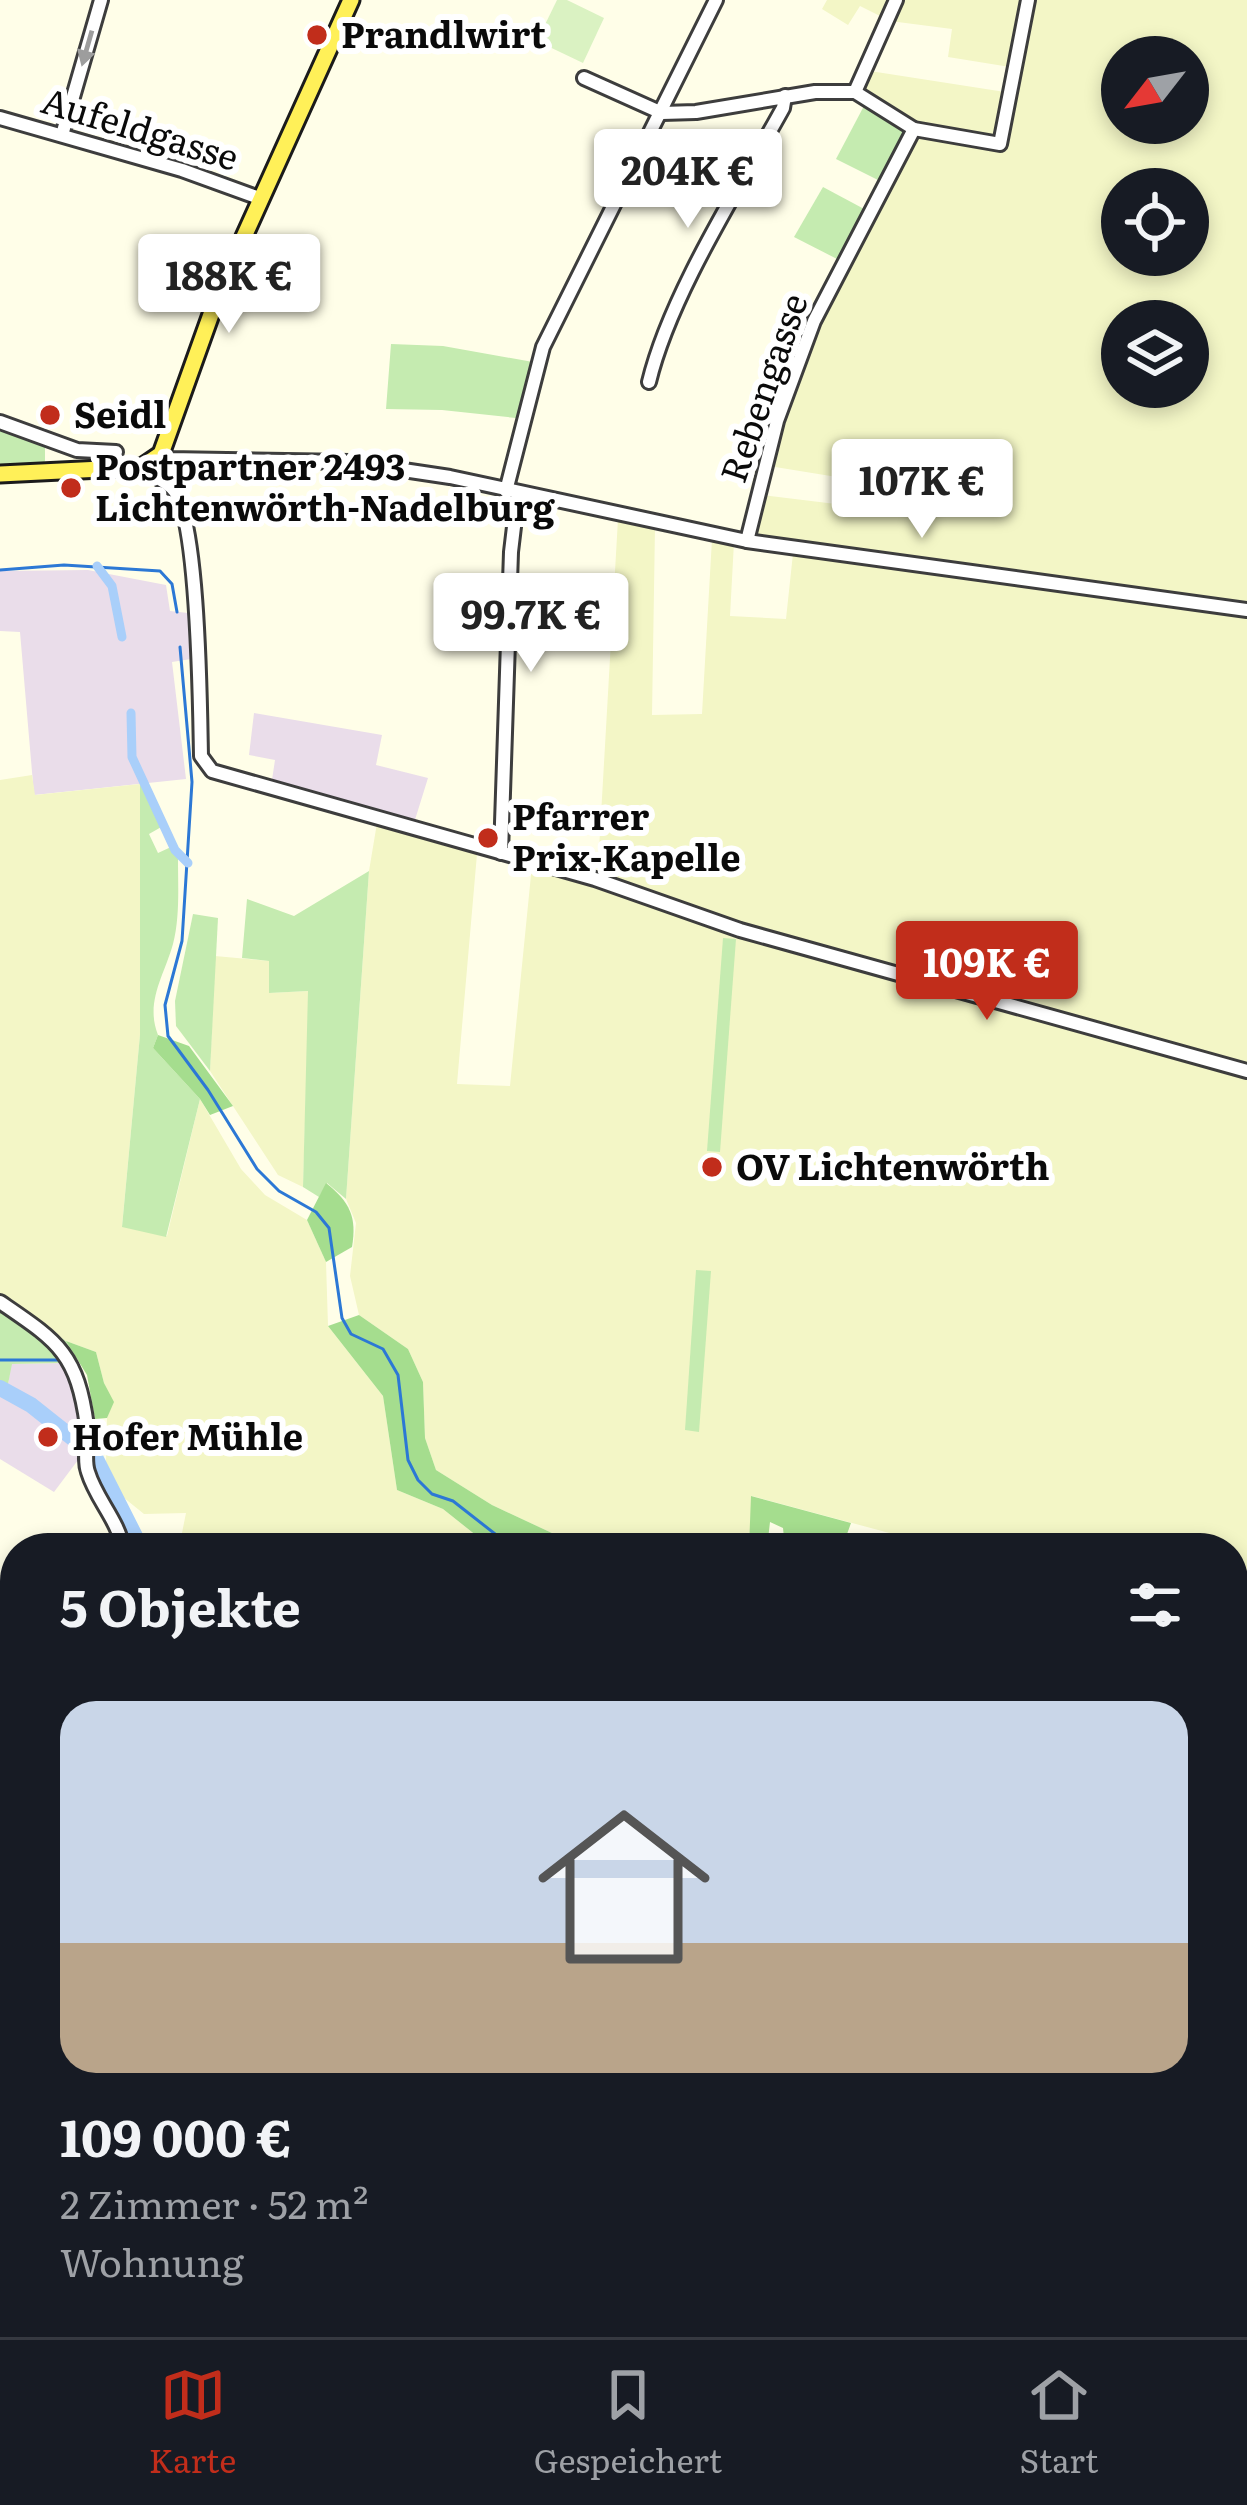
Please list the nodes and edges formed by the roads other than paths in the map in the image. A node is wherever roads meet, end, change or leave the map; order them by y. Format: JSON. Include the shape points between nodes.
{"nodes":[{"id":1,"x":101,"y":0,"type":"edge"},
{"id":2,"x":716,"y":0,"type":"edge"},
{"id":3,"x":896,"y":0,"type":"edge"},
{"id":4,"x":1028,"y":0,"type":"edge"},
{"id":5,"x":350,"y":1,"type":"edge"},
{"id":6,"x":584,"y":78,"type":"dead end"},
{"id":7,"x":855,"y":92,"type":"junction"},
{"id":8,"x":785,"y":96,"type":"junction"},
{"id":9,"x":662,"y":113,"type":"junction"},
{"id":10,"x":0,"y":118,"type":"edge"},
{"id":11,"x":914,"y":129,"type":"junction"},
{"id":12,"x":62,"y":135,"type":"junction"},
{"id":13,"x":262,"y":199,"type":"junction"},
{"id":14,"x":650,"y":382,"type":"dead end"},
{"id":15,"x":0,"y":422,"type":"edge"},
{"id":16,"x":67,"y":444,"type":"junction"},
{"id":17,"x":116,"y":452,"type":"dead end"},
{"id":18,"x":160,"y":454,"type":"junction"},
{"id":19,"x":142,"y":466,"type":"junction"},
{"id":20,"x":64,"y":471,"type":"junction"},
{"id":21,"x":0,"y":475,"type":"edge"},
{"id":22,"x":512,"y":492,"type":"junction"},
{"id":23,"x":746,"y":541,"type":"junction"},
{"id":24,"x":1247,"y":610,"type":"edge"},
{"id":25,"x":501,"y":853,"type":"junction"},
{"id":26,"x":1247,"y":1071,"type":"edge"},
{"id":27,"x":0,"y":1302,"type":"edge"},
{"id":28,"x":118,"y":1533,"type":"edge"}],
"edges":[{"from":1,"to":12,"type":"street","one_way":true},
{"from":2,"to":9,"type":"street"},
{"from":3,"to":7,"type":"street"},
{"from":4,"to":11,"type":"street","via":[[1000,144]]},
{"from":5,"to":13,"type":"main road"},
{"from":6,"to":9,"type":"street"},
{"from":7,"to":8,"type":"street"},
{"from":7,"to":11,"type":"street"},
{"from":8,"to":9,"type":"street"},
{"from":8,"to":14,"type":"street","via":[[697,266]]},
{"from":9,"to":22,"type":"street","via":[[543,346]]},
{"from":10,"to":12,"type":"street","name":"Aufeldgasse"},
{"from":11,"to":23,"type":"street","name":"Rebengasse","via":[[814,321]]},
{"from":12,"to":13,"type":"street","name":"Aufeldgasse"},
{"from":13,"to":18,"type":"main road"},
{"from":15,"to":16,"type":"street"},
{"from":16,"to":17,"type":"street"},
{"from":16,"to":20,"type":"street"},
{"from":18,"to":19,"type":"main road"},
{"from":18,"to":22,"type":"street","via":[[350,462]]},
{"from":19,"to":20,"type":"main road"},
{"from":19,"to":25,"type":"street","via":[[172,487],[181,506],[197,612],[201,756],[212,771]]},
{"from":20,"to":21,"type":"main road"},
{"from":22,"to":23,"type":"street"},
{"from":22,"to":25,"type":"street"},
{"from":23,"to":24,"type":"street"},
{"from":25,"to":26,"type":"street","via":[[740,930]]},
{"from":27,"to":28,"type":"street","via":[[52,1337],[68,1360],[84,1400],[86,1462]]}]}
